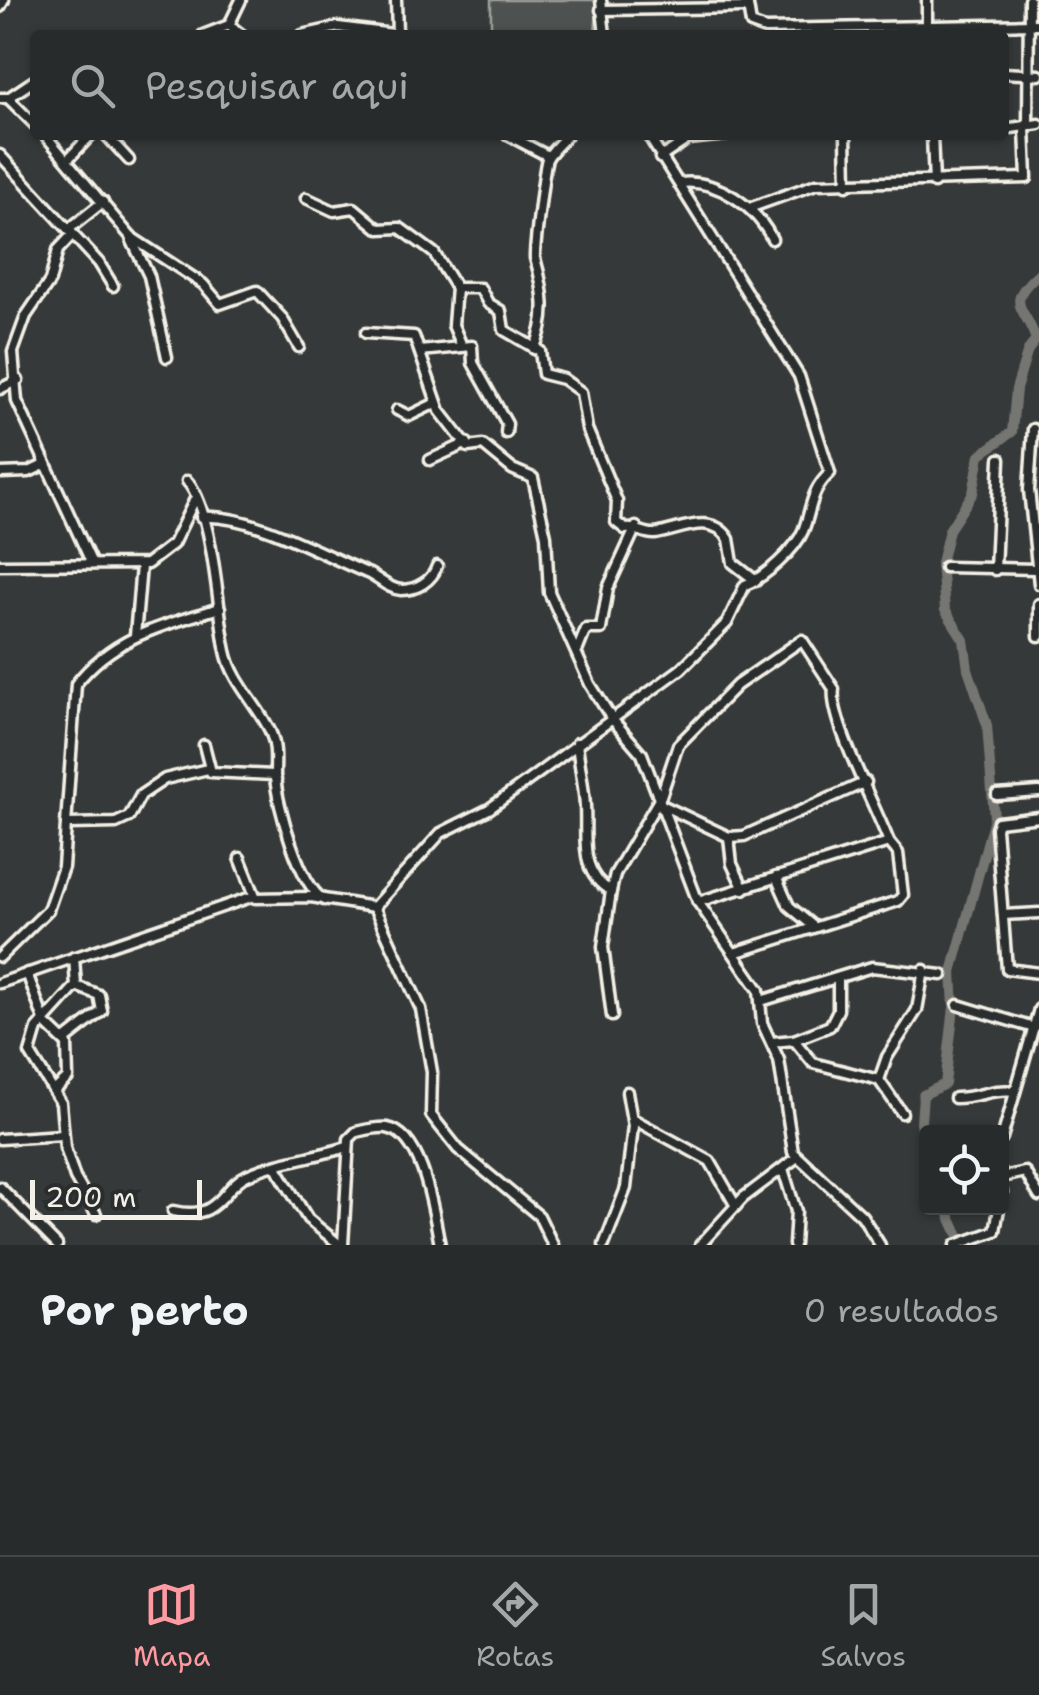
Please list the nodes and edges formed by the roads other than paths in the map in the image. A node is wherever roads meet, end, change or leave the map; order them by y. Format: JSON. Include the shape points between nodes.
{"nodes":[{"id":1,"x":4,"y":0,"type":"edge"},
{"id":2,"x":241,"y":0,"type":"edge"},
{"id":3,"x":396,"y":0,"type":"edge"},
{"id":4,"x":927,"y":0,"type":"edge"},
{"id":5,"x":1030,"y":0,"type":"edge"},
{"id":6,"x":746,"y":4,"type":"edge"},
{"id":7,"x":601,"y":5,"type":"edge"},
{"id":8,"x":0,"y":8,"type":"edge"},
{"id":9,"x":926,"y":23,"type":"junction"},
{"id":10,"x":1034,"y":24,"type":"edge"},
{"id":11,"x":229,"y":25,"type":"junction"},
{"id":12,"x":216,"y":30,"type":"edge"},
{"id":13,"x":236,"y":30,"type":"edge"},
{"id":14,"x":322,"y":30,"type":"edge"},
{"id":15,"x":368,"y":30,"type":"edge"},
{"id":16,"x":399,"y":30,"type":"edge"},
{"id":17,"x":604,"y":30,"type":"edge"},
{"id":18,"x":816,"y":30,"type":"edge"},
{"id":19,"x":855,"y":30,"type":"edge"},
{"id":20,"x":927,"y":30,"type":"edge"},
{"id":21,"x":1009,"y":73,"type":"edge"},
{"id":22,"x":1028,"y":74,"type":"junction"},
{"id":23,"x":1039,"y":74,"type":"edge"},
{"id":24,"x":30,"y":83,"type":"edge"},
{"id":25,"x":4,"y":98,"type":"edge"},
{"id":26,"x":30,"y":121,"type":"edge"},
{"id":27,"x":1039,"y":124,"type":"edge"},
{"id":28,"x":1026,"y":126,"type":"junction"},
{"id":29,"x":1009,"y":128,"type":"edge"},
{"id":30,"x":50,"y":140,"type":"edge"},
{"id":31,"x":86,"y":140,"type":"edge"},
{"id":32,"x":111,"y":140,"type":"edge"},
{"id":33,"x":518,"y":140,"type":"edge"},
{"id":34,"x":562,"y":140,"type":"edge"},
{"id":35,"x":651,"y":140,"type":"edge"},
{"id":36,"x":687,"y":140,"type":"edge"},
{"id":37,"x":846,"y":140,"type":"edge"},
{"id":38,"x":932,"y":140,"type":"edge"},
{"id":39,"x":0,"y":155,"type":"edge"},
{"id":40,"x":548,"y":156,"type":"junction"},
{"id":41,"x":660,"y":158,"type":"junction"},
{"id":42,"x":68,"y":160,"type":"junction"},
{"id":43,"x":130,"y":160,"type":"dead end"},
{"id":44,"x":680,"y":183,"type":"junction"},
{"id":45,"x":934,"y":184,"type":"junction"},
{"id":46,"x":847,"y":185,"type":"junction"},
{"id":47,"x":306,"y":198,"type":"dead end"},
{"id":48,"x":102,"y":202,"type":"junction"},
{"id":49,"x":752,"y":207,"type":"junction"},
{"id":50,"x":71,"y":232,"type":"junction"},
{"id":51,"x":130,"y":237,"type":"junction"},
{"id":52,"x":772,"y":239,"type":"dead end"},
{"id":53,"x":113,"y":286,"type":"dead end"},
{"id":54,"x":456,"y":288,"type":"junction"},
{"id":55,"x":366,"y":333,"type":"dead end"},
{"id":56,"x":462,"y":346,"type":"junction"},
{"id":57,"x":300,"y":347,"type":"dead end"},
{"id":58,"x":534,"y":349,"type":"junction"},
{"id":59,"x":420,"y":351,"type":"junction"},
{"id":60,"x":167,"y":357,"type":"dead end"},
{"id":61,"x":18,"y":380,"type":"junction"},
{"id":62,"x":0,"y":388,"type":"edge"},
{"id":63,"x":436,"y":403,"type":"junction"},
{"id":64,"x":397,"y":410,"type":"dead end"},
{"id":65,"x":1033,"y":429,"type":"dead end"},
{"id":66,"x":506,"y":432,"type":"dead end"},
{"id":67,"x":467,"y":443,"type":"junction"},
{"id":68,"x":1000,"y":458,"type":"dead end"},
{"id":69,"x":430,"y":460,"type":"dead end"},
{"id":70,"x":46,"y":464,"type":"junction"},
{"id":71,"x":0,"y":473,"type":"edge"},
{"id":72,"x":187,"y":481,"type":"dead end"},
{"id":73,"x":196,"y":497,"type":"junction"},
{"id":74,"x":201,"y":517,"type":"junction"},
{"id":75,"x":636,"y":527,"type":"junction"},
{"id":76,"x":92,"y":564,"type":"junction"},
{"id":77,"x":0,"y":565,"type":"edge"},
{"id":78,"x":141,"y":566,"type":"junction"},
{"id":79,"x":437,"y":566,"type":"dead end"},
{"id":80,"x":945,"y":568,"type":"dead end"},
{"id":81,"x":994,"y":570,"type":"junction"},
{"id":82,"x":1037,"y":571,"type":"edge"},
{"id":83,"x":756,"y":581,"type":"junction"},
{"id":84,"x":1039,"y":585,"type":"edge"},
{"id":85,"x":1039,"y":604,"type":"edge"},
{"id":86,"x":220,"y":608,"type":"junction"},
{"id":87,"x":135,"y":636,"type":"junction"},
{"id":88,"x":1039,"y":636,"type":"edge"},
{"id":89,"x":578,"y":648,"type":"junction"},
{"id":90,"x":612,"y":719,"type":"junction"},
{"id":91,"x":576,"y":743,"type":"junction"},
{"id":92,"x":204,"y":746,"type":"dead end"},
{"id":93,"x":208,"y":770,"type":"junction"},
{"id":94,"x":276,"y":780,"type":"junction"},
{"id":95,"x":866,"y":782,"type":"junction"},
{"id":96,"x":1039,"y":792,"type":"edge"},
{"id":97,"x":997,"y":795,"type":"dead end"},
{"id":98,"x":662,"y":802,"type":"junction"},
{"id":99,"x":1039,"y":817,"type":"edge"},
{"id":100,"x":67,"y":824,"type":"junction"},
{"id":101,"x":729,"y":837,"type":"junction"},
{"id":102,"x":888,"y":842,"type":"junction"},
{"id":103,"x":240,"y":858,"type":"dead end"},
{"id":104,"x":776,"y":876,"type":"junction"},
{"id":105,"x":744,"y":890,"type":"junction"},
{"id":106,"x":610,"y":891,"type":"junction"},
{"id":107,"x":254,"y":896,"type":"junction"},
{"id":108,"x":324,"y":900,"type":"junction"},
{"id":109,"x":698,"y":902,"type":"junction"},
{"id":110,"x":374,"y":907,"type":"junction"},
{"id":111,"x":1039,"y":913,"type":"edge"},
{"id":112,"x":1003,"y":915,"type":"junction"},
{"id":113,"x":814,"y":927,"type":"junction"},
{"id":114,"x":734,"y":953,"type":"junction"},
{"id":115,"x":0,"y":957,"type":"edge"},
{"id":116,"x":74,"y":957,"type":"junction"},
{"id":117,"x":924,"y":970,"type":"junction"},
{"id":118,"x":27,"y":973,"type":"junction"},
{"id":119,"x":942,"y":974,"type":"dead end"},
{"id":120,"x":1039,"y":974,"type":"edge"},
{"id":121,"x":838,"y":980,"type":"junction"},
{"id":122,"x":0,"y":983,"type":"edge"},
{"id":123,"x":76,"y":986,"type":"junction"},
{"id":124,"x":761,"y":1001,"type":"junction"},
{"id":125,"x":958,"y":1005,"type":"dead end"},
{"id":126,"x":1039,"y":1009,"type":"edge"},
{"id":127,"x":612,"y":1016,"type":"dead end"},
{"id":128,"x":44,"y":1021,"type":"junction"},
{"id":129,"x":1034,"y":1028,"type":"junction"},
{"id":130,"x":65,"y":1040,"type":"junction"},
{"id":131,"x":794,"y":1040,"type":"junction"},
{"id":132,"x":772,"y":1042,"type":"junction"},
{"id":133,"x":880,"y":1080,"type":"junction"},
{"id":134,"x":1014,"y":1090,"type":"junction"},
{"id":135,"x":54,"y":1091,"type":"junction"},
{"id":136,"x":627,"y":1092,"type":"dead end"},
{"id":137,"x":955,"y":1098,"type":"dead end"},
{"id":138,"x":902,"y":1112,"type":"dead end"},
{"id":139,"x":633,"y":1119,"type":"junction"},
{"id":140,"x":1005,"y":1125,"type":"edge"},
{"id":141,"x":62,"y":1135,"type":"junction"},
{"id":142,"x":0,"y":1139,"type":"edge"},
{"id":143,"x":348,"y":1146,"type":"junction"},
{"id":144,"x":796,"y":1158,"type":"junction"},
{"id":145,"x":276,"y":1167,"type":"junction"},
{"id":146,"x":783,"y":1169,"type":"junction"},
{"id":147,"x":1009,"y":1176,"type":"edge"},
{"id":148,"x":0,"y":1186,"type":"edge"},
{"id":149,"x":1039,"y":1196,"type":"edge"},
{"id":150,"x":736,"y":1206,"type":"junction"},
{"id":151,"x":173,"y":1211,"type":"dead end"},
{"id":152,"x":96,"y":1214,"type":"dead end"},
{"id":153,"x":998,"y":1215,"type":"edge"},
{"id":154,"x":57,"y":1245,"type":"edge"},
{"id":155,"x":342,"y":1245,"type":"edge"},
{"id":156,"x":440,"y":1245,"type":"edge"},
{"id":157,"x":553,"y":1245,"type":"edge"},
{"id":158,"x":604,"y":1245,"type":"edge"},
{"id":159,"x":700,"y":1245,"type":"edge"},
{"id":160,"x":794,"y":1245,"type":"edge"},
{"id":161,"x":880,"y":1245,"type":"edge"},
{"id":162,"x":956,"y":1245,"type":"edge"}],
"edges":[{"from":1,"to":8,"type":"street"},
{"from":2,"to":11,"type":"street"},
{"from":3,"to":16,"type":"street"},
{"from":4,"to":9,"type":"street"},
{"from":5,"to":10,"type":"street"},
{"from":6,"to":7,"type":"street"},
{"from":6,"to":18,"type":"street","via":[[751,24],[759,28]]},
{"from":7,"to":17,"type":"street"},
{"from":9,"to":10,"type":"street"},
{"from":9,"to":19,"type":"street"},
{"from":9,"to":20,"type":"street"},
{"from":10,"to":22,"type":"street"},
{"from":11,"to":12,"type":"street"},
{"from":11,"to":13,"type":"street"},
{"from":14,"to":15,"type":"street"},
{"from":21,"to":22,"type":"street"},
{"from":22,"to":23,"type":"street"},
{"from":22,"to":28,"type":"street"},
{"from":24,"to":25,"type":"street"},
{"from":25,"to":26,"type":"street"},
{"from":27,"to":28,"type":"street"},
{"from":28,"to":29,"type":"street"},
{"from":28,"to":45,"type":"street","via":[[1027,178]]},
{"from":30,"to":42,"type":"street"},
{"from":31,"to":42,"type":"street"},
{"from":32,"to":43,"type":"street"},
{"from":33,"to":40,"type":"street"},
{"from":34,"to":40,"type":"street"},
{"from":35,"to":41,"type":"street"},
{"from":36,"to":41,"type":"street"},
{"from":37,"to":46,"type":"street"},
{"from":38,"to":45,"type":"street"},
{"from":39,"to":50,"type":"street"},
{"from":40,"to":58,"type":"street","via":[[534,252],[544,327]]},
{"from":41,"to":44,"type":"street"},
{"from":42,"to":48,"type":"street"},
{"from":44,"to":49,"type":"street"},
{"from":44,"to":83,"type":"street","via":[[799,376],[830,468],[811,497],[794,547]]},
{"from":45,"to":46,"type":"street"},
{"from":46,"to":49,"type":"street","via":[[798,187]]},
{"from":47,"to":54,"type":"street","via":[[334,210],[354,208],[373,228],[400,228],[434,253]]},
{"from":48,"to":50,"type":"street"},
{"from":48,"to":51,"type":"street"},
{"from":49,"to":52,"type":"street"},
{"from":50,"to":53,"type":"street"},
{"from":50,"to":61,"type":"street","via":[[23,324],[12,356]]},
{"from":51,"to":57,"type":"street","via":[[202,284],[220,304],[257,291]]},
{"from":51,"to":60,"type":"street","via":[[149,276]]},
{"from":54,"to":56,"type":"street","via":[[453,325]]},
{"from":54,"to":58,"type":"street","via":[[480,288],[502,311],[504,330]]},
{"from":55,"to":59,"type":"street","via":[[412,335]]},
{"from":56,"to":59,"type":"street"},
{"from":56,"to":66,"type":"street","via":[[472,346],[473,363]]},
{"from":58,"to":75,"type":"street","via":[[543,374],[581,392],[587,428],[616,501],[616,522]]},
{"from":59,"to":63,"type":"street"},
{"from":61,"to":62,"type":"street"},
{"from":61,"to":70,"type":"street","via":[[18,401]]},
{"from":63,"to":64,"type":"street","via":[[408,416]]},
{"from":63,"to":67,"type":"street"},
{"from":65,"to":82,"type":"street","via":[[1029,470]]},
{"from":67,"to":69,"type":"street"},
{"from":67,"to":89,"type":"street","via":[[483,445],[533,478],[549,592]]},
{"from":68,"to":81,"type":"street"},
{"from":70,"to":71,"type":"street"},
{"from":70,"to":76,"type":"street"},
{"from":72,"to":73,"type":"street"},
{"from":73,"to":74,"type":"street"},
{"from":73,"to":78,"type":"street","via":[[173,544]]},
{"from":74,"to":79,"type":"street","via":[[243,520],[393,589],[423,584]]},
{"from":74,"to":86,"type":"street"},
{"from":75,"to":83,"type":"street","via":[[652,535],[695,523],[714,527],[729,538],[733,563]]},
{"from":75,"to":89,"type":"street","via":[[608,588],[600,628],[586,629]]},
{"from":76,"to":77,"type":"street"},
{"from":76,"to":78,"type":"street"},
{"from":78,"to":87,"type":"street"},
{"from":80,"to":81,"type":"street"},
{"from":81,"to":82,"type":"street"},
{"from":82,"to":84,"type":"street"},
{"from":83,"to":90,"type":"street","via":[[744,585],[727,623],[682,669]]},
{"from":85,"to":88,"type":"street"},
{"from":86,"to":87,"type":"street"},
{"from":86,"to":94,"type":"street","via":[[229,662],[272,735]]},
{"from":87,"to":100,"type":"street","via":[[88,670],[74,690]]},
{"from":89,"to":90,"type":"street"},
{"from":90,"to":91,"type":"street"},
{"from":90,"to":98,"type":"street","via":[[642,754]]},
{"from":91,"to":106,"type":"street","via":[[585,851],[595,878]]},
{"from":91,"to":110,"type":"street","via":[[490,809],[441,833]]},
{"from":92,"to":93,"type":"street"},
{"from":93,"to":94,"type":"street"},
{"from":93,"to":100,"type":"street","via":[[165,778],[141,795],[129,818],[116,823]]},
{"from":94,"to":108,"type":"street","via":[[298,868]]},
{"from":95,"to":98,"type":"street","via":[[838,727],[834,689],[802,640],[690,728],[678,745]]},
{"from":95,"to":101,"type":"street","via":[[830,802]]},
{"from":95,"to":102,"type":"street"},
{"from":96,"to":97,"type":"street"},
{"from":98,"to":101,"type":"street"},
{"from":98,"to":106,"type":"street"},
{"from":98,"to":109,"type":"street"},
{"from":99,"to":112,"type":"street","via":[[997,823]]},
{"from":100,"to":115,"type":"street","via":[[48,910]]},
{"from":101,"to":105,"type":"street"},
{"from":102,"to":104,"type":"street"},
{"from":102,"to":113,"type":"street","via":[[903,871],[902,900]]},
{"from":103,"to":107,"type":"street"},
{"from":104,"to":105,"type":"street"},
{"from":104,"to":113,"type":"street","via":[[789,906]]},
{"from":105,"to":109,"type":"street"},
{"from":106,"to":127,"type":"street","via":[[603,947]]},
{"from":107,"to":108,"type":"street"},
{"from":107,"to":116,"type":"street"},
{"from":108,"to":110,"type":"street"},
{"from":109,"to":114,"type":"street"},
{"from":110,"to":157,"type":"street","via":[[421,1009],[431,1066],[430,1115],[458,1149],[532,1210]]},
{"from":111,"to":112,"type":"street"},
{"from":112,"to":120,"type":"street","via":[[1007,968]]},
{"from":113,"to":114,"type":"street"},
{"from":114,"to":124,"type":"street"},
{"from":116,"to":118,"type":"street"},
{"from":116,"to":123,"type":"street"},
{"from":117,"to":119,"type":"street"},
{"from":117,"to":121,"type":"street","via":[[872,967]]},
{"from":117,"to":133,"type":"street","via":[[917,1010]]},
{"from":118,"to":122,"type":"street"},
{"from":118,"to":128,"type":"street"},
{"from":121,"to":124,"type":"street"},
{"from":121,"to":131,"type":"street","via":[[838,1010],[830,1026]]},
{"from":123,"to":128,"type":"street"},
{"from":123,"to":130,"type":"street","via":[[99,995],[102,1011]]},
{"from":124,"to":132,"type":"street"},
{"from":125,"to":129,"type":"street"},
{"from":126,"to":129,"type":"street"},
{"from":128,"to":130,"type":"street"},
{"from":128,"to":135,"type":"street","via":[[30,1052]]},
{"from":129,"to":134,"type":"street"},
{"from":130,"to":135,"type":"street","via":[[69,1074]]},
{"from":131,"to":132,"type":"street"},
{"from":131,"to":133,"type":"street","via":[[814,1063]]},
{"from":132,"to":144,"type":"street"},
{"from":133,"to":138,"type":"street"},
{"from":134,"to":137,"type":"street"},
{"from":134,"to":140,"type":"street"},
{"from":135,"to":141,"type":"street"},
{"from":136,"to":139,"type":"street"},
{"from":139,"to":150,"type":"street","via":[[710,1161]]},
{"from":139,"to":158,"type":"street","via":[[626,1188]]},
{"from":141,"to":142,"type":"street"},
{"from":141,"to":152,"type":"street","via":[[75,1178]]},
{"from":143,"to":145,"type":"street"},
{"from":143,"to":155,"type":"street"},
{"from":143,"to":156,"type":"street","via":[[356,1132],[386,1128],[403,1137],[423,1171]]},
{"from":144,"to":146,"type":"street"},
{"from":144,"to":161,"type":"street","via":[[862,1216]]},
{"from":145,"to":151,"type":"street","via":[[244,1176],[213,1206]]},
{"from":145,"to":155,"type":"street","via":[[308,1219]]},
{"from":146,"to":150,"type":"street"},
{"from":146,"to":160,"type":"street","via":[[796,1211]]},
{"from":147,"to":149,"type":"street","via":[[1026,1172]]},
{"from":148,"to":154,"type":"street"},
{"from":150,"to":159,"type":"street"},
{"from":153,"to":162,"type":"street","via":[[995,1232]]}]}
